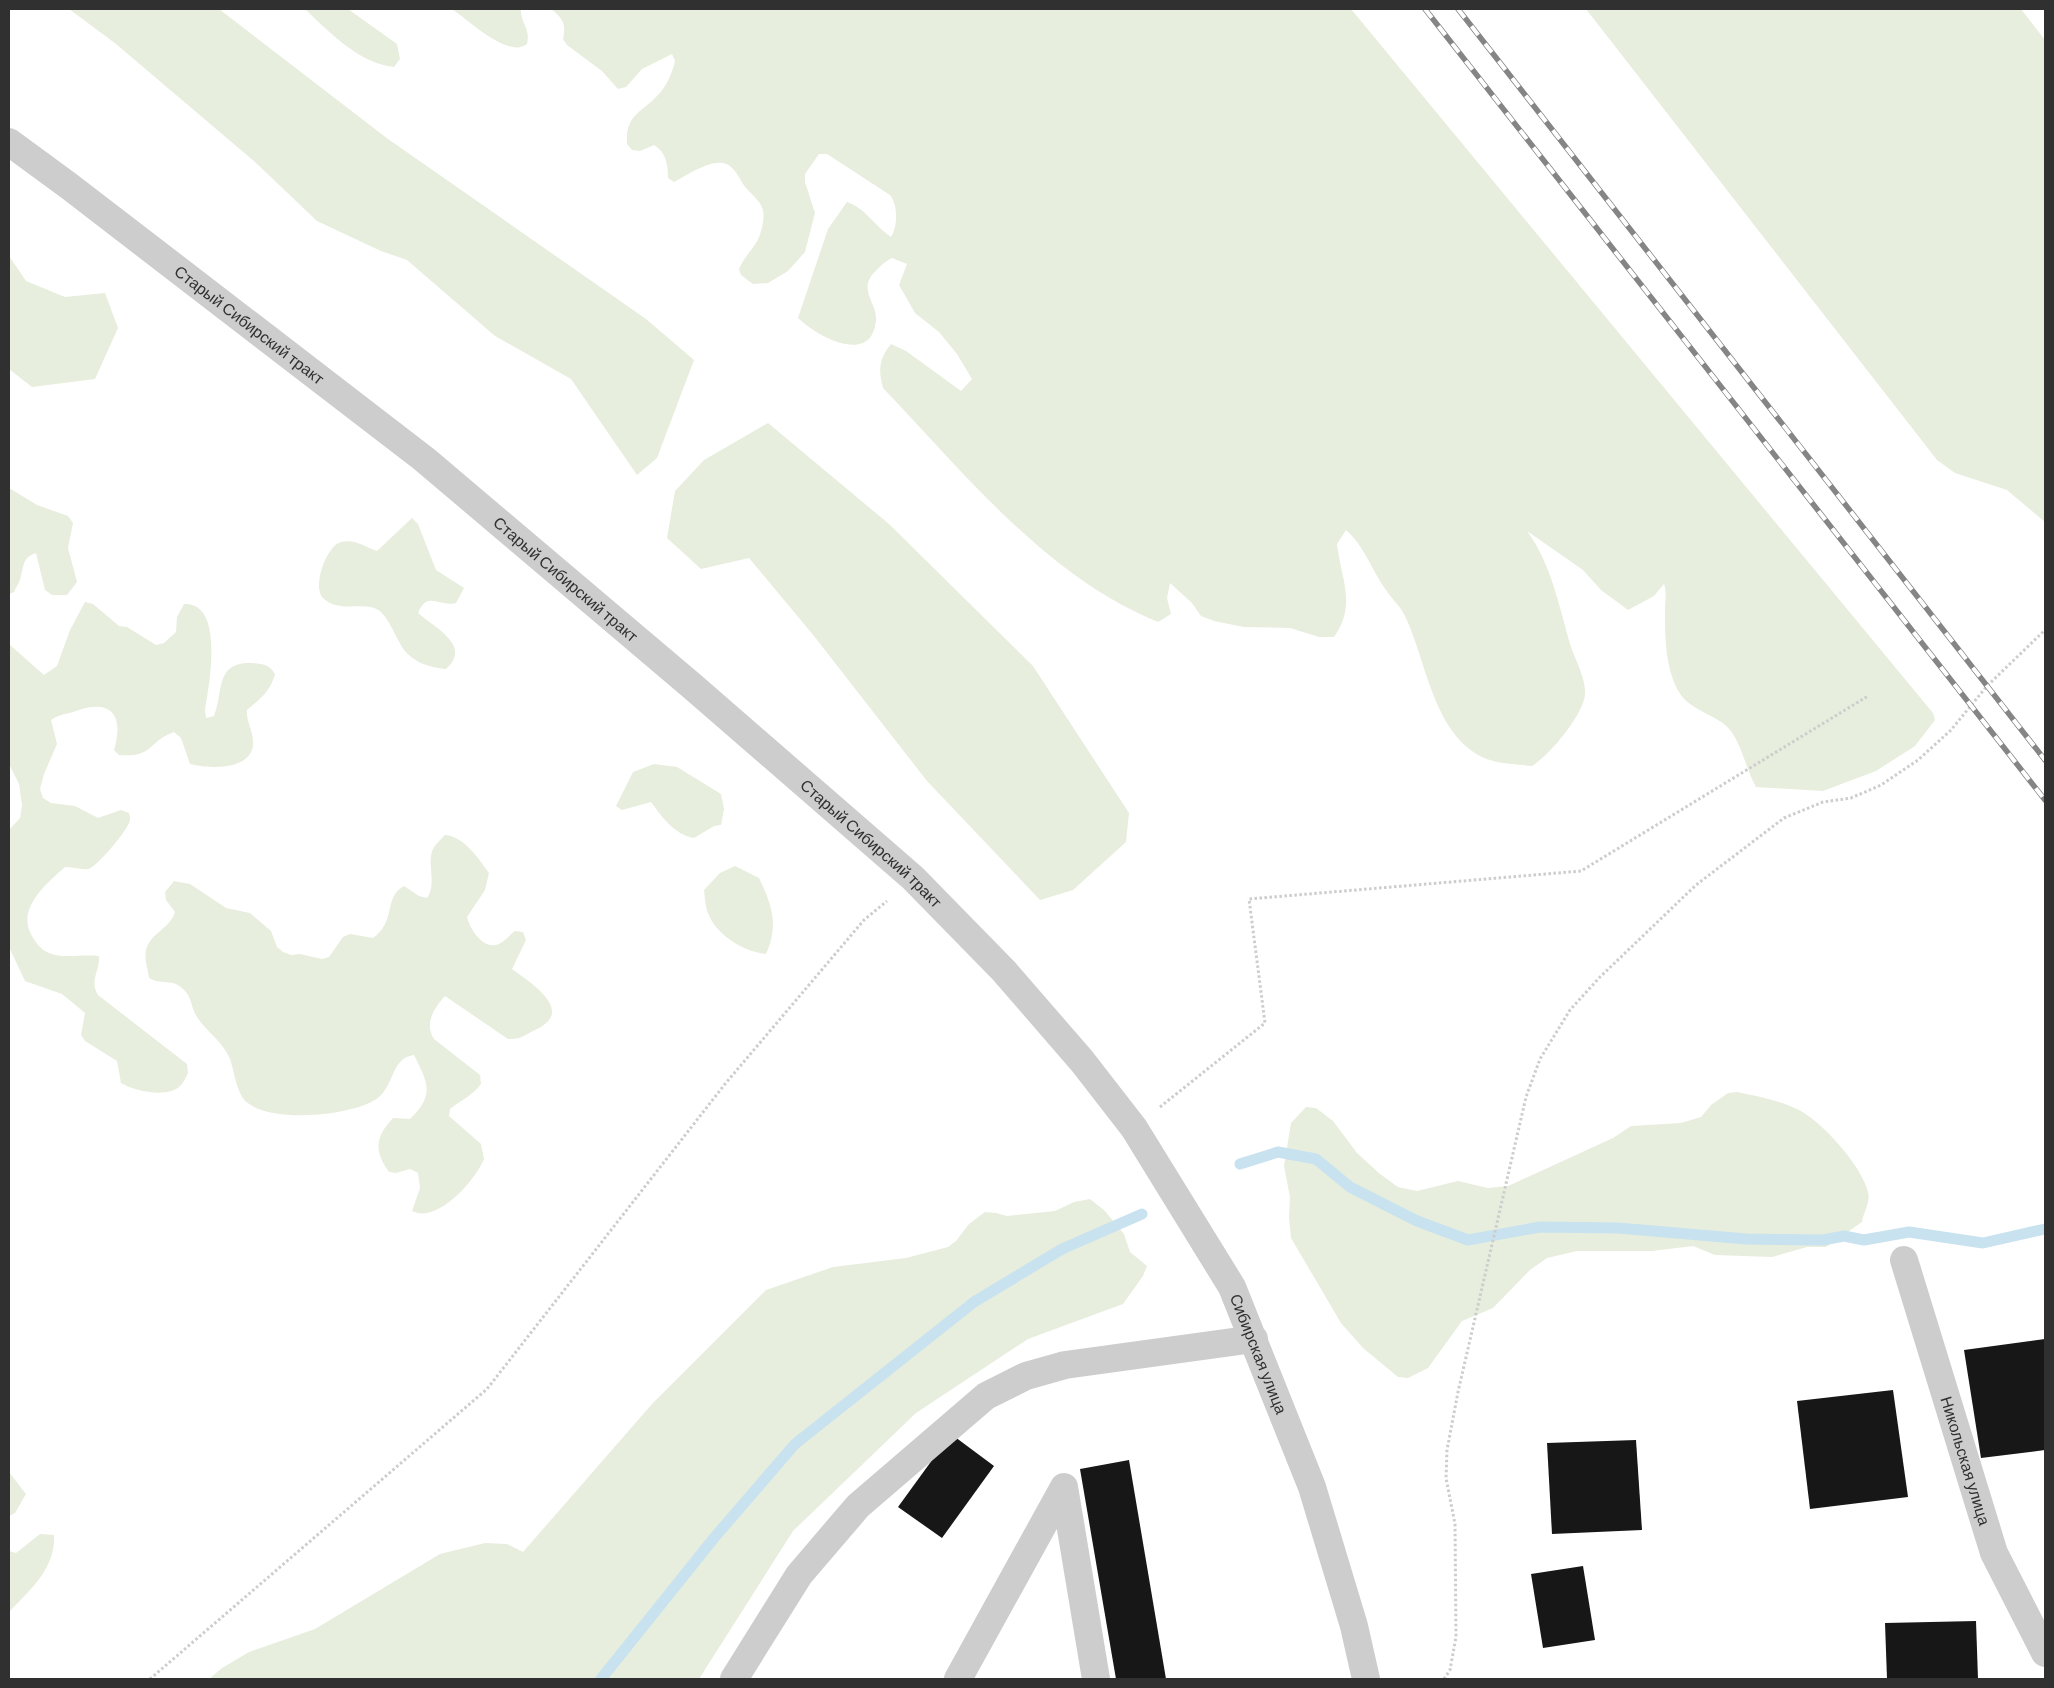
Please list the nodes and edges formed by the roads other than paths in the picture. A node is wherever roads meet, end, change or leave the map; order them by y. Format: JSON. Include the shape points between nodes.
{"nodes":[{"id":1,"x":9,"y":142,"type":"edge"},
{"id":2,"x":1082,"y":1061,"type":"joint"},
{"id":3,"x":1904,"y":1260,"type":"dead end"},
{"id":4,"x":1254,"y":1339,"type":"junction"},
{"id":5,"x":2045,"y":1653,"type":"edge"},
{"id":6,"x":734,"y":1679,"type":"edge"},
{"id":7,"x":958,"y":1679,"type":"edge"},
{"id":8,"x":1096,"y":1679,"type":"edge"},
{"id":9,"x":1366,"y":1679,"type":"edge"}],
"edges":[{"from":1,"to":2,"type":"street","name":"Старый Сибирский тракт","via":[[424,459],[685,680],[913,878],[1004,971]]},
{"from":2,"to":4,"type":"street","name":"Сибирская улица","via":[[1134,1128],[1232,1287]]},
{"from":3,"to":5,"type":"street","name":"Никольская улица","via":[[1994,1552]]},
{"from":4,"to":6,"type":"street","via":[[1065,1365],[1026,1376],[986,1396],[858,1506],[799,1575]]},
{"from":4,"to":9,"type":"street","name":"Сибирская улица","via":[[1312,1487],[1354,1626]]},
{"from":7,"to":8,"type":"street","via":[[1064,1488]]}]}
